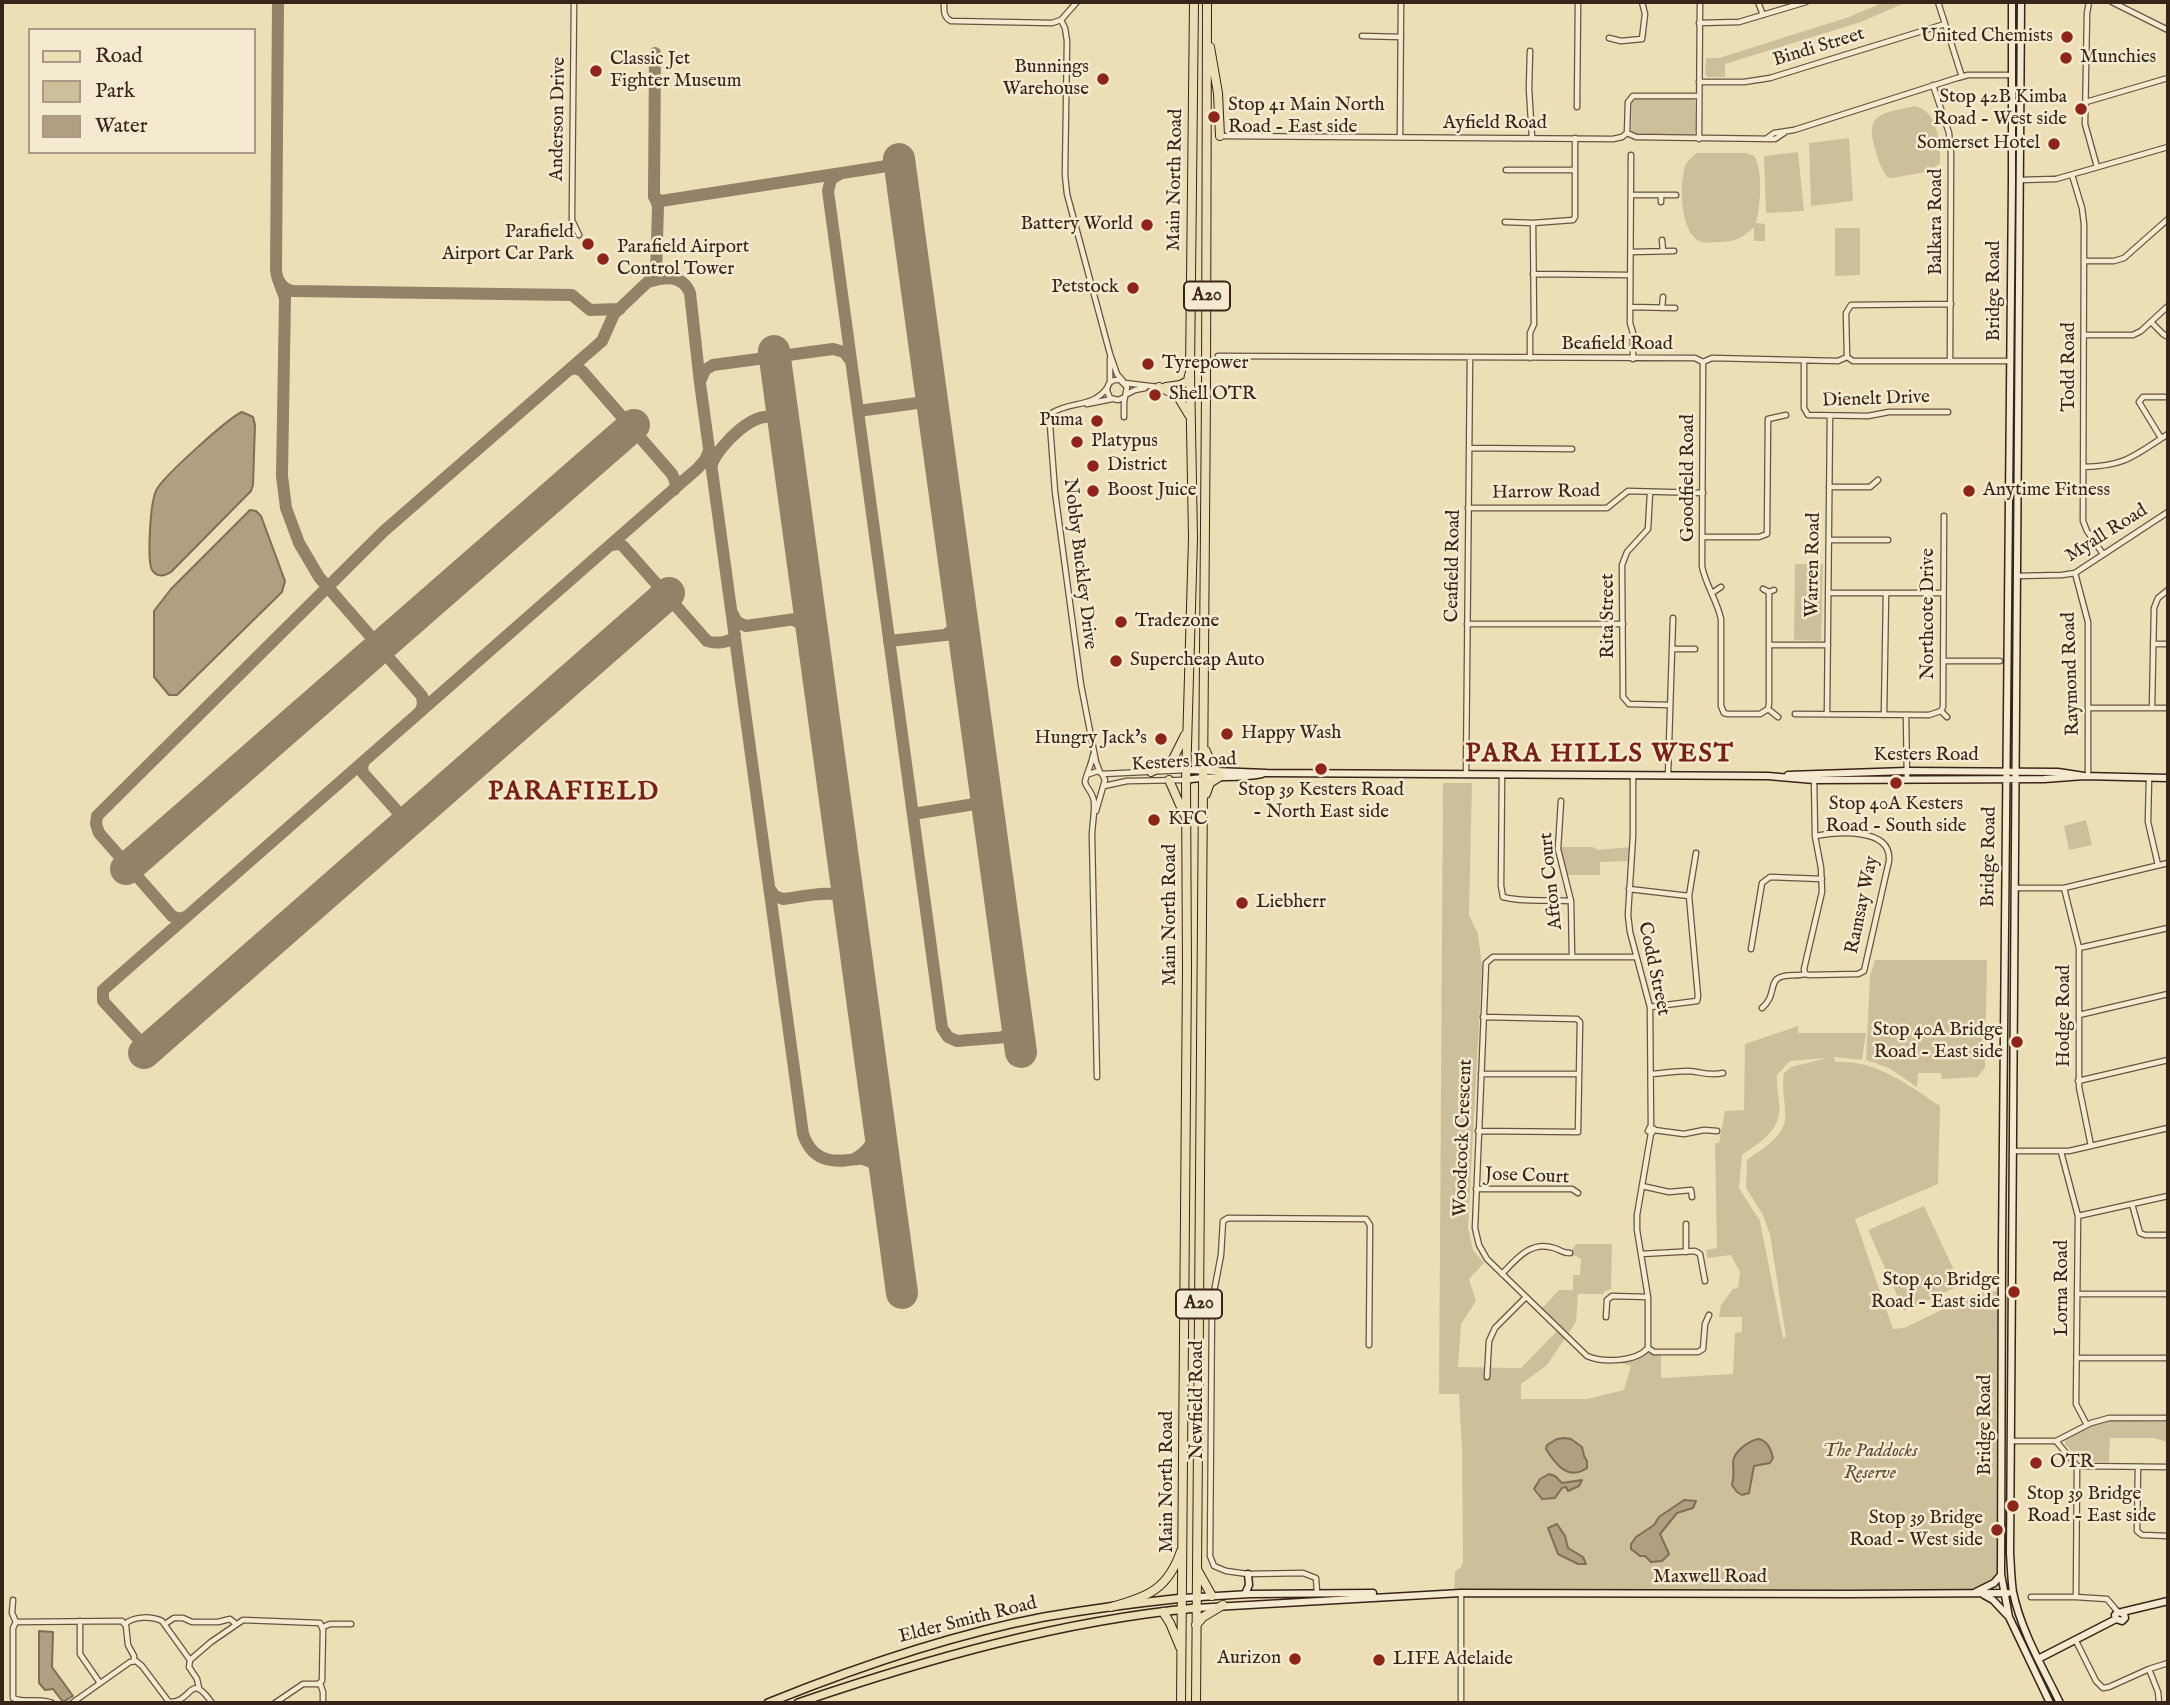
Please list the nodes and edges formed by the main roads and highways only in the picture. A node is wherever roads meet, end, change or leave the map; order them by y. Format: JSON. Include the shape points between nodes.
{"nodes":[{"id":1,"x":1194,"y":2,"type":"edge"},
{"id":2,"x":1207,"y":2,"type":"edge"},
{"id":3,"x":2012,"y":2,"type":"edge"},
{"id":4,"x":2021,"y":2,"type":"edge"},
{"id":5,"x":2021,"y":24,"type":"junction"},
{"id":6,"x":1206,"y":30,"type":"junction"},
{"id":7,"x":2012,"y":33,"type":"junction"},
{"id":8,"x":2016,"y":75,"type":"junction"},
{"id":9,"x":1220,"y":136,"type":"road end"},
{"id":10,"x":1190,"y":372,"type":"junction"},
{"id":11,"x":1191,"y":418,"type":"junction"},
{"id":12,"x":2013,"y":576,"type":"junction"},
{"id":13,"x":1188,"y":730,"type":"junction"},
{"id":14,"x":1203,"y":741,"type":"junction"},
{"id":15,"x":2007,"y":758,"type":"junction"},
{"id":16,"x":1992,"y":771,"type":"junction"},
{"id":17,"x":1151,"y":772,"type":"road end"},
{"id":18,"x":1203,"y":774,"type":"junction"},
{"id":19,"x":1219,"y":774,"type":"junction"},
{"id":20,"x":1186,"y":775,"type":"junction"},
{"id":21,"x":2011,"y":775,"type":"junction"},
{"id":22,"x":1814,"y":776,"type":"junction"},
{"id":23,"x":2168,"y":778,"type":"edge"},
{"id":24,"x":1169,"y":780,"type":"road end"},
{"id":25,"x":1203,"y":803,"type":"junction"},
{"id":26,"x":1186,"y":820,"type":"junction"},
{"id":27,"x":2006,"y":888,"type":"junction"},
{"id":28,"x":2014,"y":888,"type":"junction"},
{"id":29,"x":2008,"y":1070,"type":"junction"},
{"id":30,"x":2003,"y":1151,"type":"junction"},
{"id":31,"x":2012,"y":1151,"type":"junction"},
{"id":32,"x":2011,"y":1227,"type":"junction"},
{"id":33,"x":2002,"y":1228,"type":"junction"},
{"id":34,"x":2003,"y":1441,"type":"junction"},
{"id":35,"x":2011,"y":1441,"type":"junction"},
{"id":36,"x":1184,"y":1541,"type":"junction"},
{"id":37,"x":1197,"y":1568,"type":"junction"},
{"id":38,"x":1248,"y":1574,"type":"road end"},
{"id":39,"x":2001,"y":1574,"type":"junction"},
{"id":40,"x":2013,"y":1592,"type":"junction"},
{"id":41,"x":1271,"y":1593,"type":"junction"},
{"id":42,"x":2004,"y":1593,"type":"junction"},
{"id":43,"x":1245,"y":1594,"type":"junction"},
{"id":44,"x":1978,"y":1594,"type":"junction"},
{"id":45,"x":1212,"y":1596,"type":"junction"},
{"id":46,"x":1317,"y":1596,"type":"junction"},
{"id":47,"x":1196,"y":1597,"type":"junction"},
{"id":48,"x":1182,"y":1598,"type":"junction"},
{"id":49,"x":2168,"y":1601,"type":"edge"},
{"id":50,"x":1271,"y":1602,"type":"junction"},
{"id":51,"x":1223,"y":1605,"type":"junction"},
{"id":52,"x":1111,"y":1607,"type":"junction"},
{"id":53,"x":1196,"y":1608,"type":"junction"},
{"id":54,"x":1182,"y":1609,"type":"junction"},
{"id":55,"x":1163,"y":1612,"type":"junction"},
{"id":56,"x":2009,"y":1617,"type":"junction"},
{"id":57,"x":1196,"y":1625,"type":"junction"},
{"id":58,"x":1181,"y":1650,"type":"junction"},
{"id":59,"x":2038,"y":1659,"type":"junction"},
{"id":60,"x":2033,"y":1668,"type":"junction"},
{"id":61,"x":800,"y":1690,"type":"junction"},
{"id":62,"x":818,"y":1696,"type":"junction"},
{"id":63,"x":768,"y":1703,"type":"edge"},
{"id":64,"x":796,"y":1703,"type":"edge"},
{"id":65,"x":1181,"y":1703,"type":"edge"},
{"id":66,"x":1196,"y":1703,"type":"edge"},
{"id":67,"x":2050,"y":1703,"type":"edge"},
{"id":68,"x":2060,"y":1703,"type":"edge"}],
"edges":[{"from":1,"to":10,"type":"highway","name":"Main North Road","number":"A20"},
{"from":2,"to":6,"type":"highway","name":"Main North Road","number":"A20"},
{"from":3,"to":7,"type":"main road","name":"Bridge Road"},
{"from":4,"to":5,"type":"main road","name":"Bridge Road"},
{"from":5,"to":7,"type":"main road"},
{"from":5,"to":8,"type":"main road","name":"Bridge Road"},
{"from":6,"to":9,"type":"highway","via":[[1218,93]]},
{"from":6,"to":14,"type":"highway","name":"Main North Road","number":"A20"},
{"from":7,"to":8,"type":"main road","name":"Bridge Road"},
{"from":8,"to":12,"type":"main road","name":"Bridge Road"},
{"from":10,"to":11,"type":"highway","name":"Main North Road","number":"A20"},
{"from":10,"to":11,"type":"highway","via":[[1188,381],[1180,385],[1158,387],[1177,395]]},
{"from":11,"to":13,"type":"highway","name":"Main North Road","number":"A20","via":[[1193,587]]},
{"from":12,"to":15,"type":"main road","name":"Bridge Road"},
{"from":12,"to":21,"type":"main road","name":"Bridge Road"},
{"from":13,"to":17,"type":"highway","via":[[1172,761]]},
{"from":13,"to":20,"type":"highway","name":"Main North Road","number":"A20"},
{"from":14,"to":18,"type":"highway","name":"Main North Road","number":"A20"},
{"from":14,"to":19,"type":"highway"},
{"from":15,"to":16,"type":"main road"},
{"from":15,"to":21,"type":"main road","name":"Bridge Road"},
{"from":16,"to":21,"type":"main road","name":"Kesters Road"},
{"from":16,"to":22,"type":"main road","name":"Kesters Road"},
{"from":18,"to":19,"type":"main road","name":"Kesters Road"},
{"from":18,"to":20,"type":"main road","name":"Kesters Road"},
{"from":18,"to":25,"type":"highway","name":"Main North Road","number":"A20"},
{"from":19,"to":22,"type":"main road","name":"Kesters Road"},
{"from":19,"to":25,"type":"highway","via":[[1210,783]]},
{"from":20,"to":26,"type":"highway","name":"Main North Road","number":"A20"},
{"from":21,"to":22,"type":"main road","name":"Kesters Road","via":[[1907,780]]},
{"from":21,"to":23,"type":"main road","name":"Kesters Road"},
{"from":21,"to":27,"type":"main road","name":"Bridge Road"},
{"from":21,"to":28,"type":"main road","name":"Bridge Road"},
{"from":24,"to":26,"type":"highway"},
{"from":25,"to":37,"type":"highway","name":"Main North Road","number":"A20"},
{"from":26,"to":36,"type":"highway","name":"Main North Road","number":"A20"},
{"from":27,"to":28,"type":"main road"},
{"from":27,"to":29,"type":"main road","name":"Bridge Road"},
{"from":28,"to":29,"type":"main road","name":"Bridge Road"},
{"from":29,"to":30,"type":"main road","name":"Bridge Road"},
{"from":29,"to":31,"type":"main road","name":"Bridge Road"},
{"from":30,"to":31,"type":"main road"},
{"from":30,"to":33,"type":"main road","name":"Bridge Road"},
{"from":31,"to":32,"type":"main road","name":"Bridge Road"},
{"from":32,"to":33,"type":"main road"},
{"from":32,"to":35,"type":"main road","name":"Bridge Road"},
{"from":33,"to":34,"type":"main road","name":"Bridge Road"},
{"from":34,"to":35,"type":"main road"},
{"from":34,"to":39,"type":"main road","name":"Bridge Road"},
{"from":35,"to":40,"type":"main road","name":"Bridge Road"},
{"from":36,"to":48,"type":"highway","name":"Main North Road","number":"A20"},
{"from":36,"to":52,"type":"highway","via":[[1163,1584],[1148,1595]]},
{"from":37,"to":45,"type":"highway"},
{"from":37,"to":47,"type":"highway","name":"Main North Road","number":"A20"},
{"from":38,"to":43,"type":"main road"},
{"from":39,"to":42,"type":"main road","name":"Bridge Road"},
{"from":39,"to":44,"type":"main road"},
{"from":40,"to":42,"type":"main road","name":"Maxwell Road"},
{"from":40,"to":59,"type":"main road","name":"Bridge Road"},
{"from":41,"to":43,"type":"main road","name":"Maxwell Road"},
{"from":41,"to":46,"type":"main road","name":"Maxwell Road"},
{"from":41,"to":50,"type":"main road"},
{"from":42,"to":44,"type":"main road","name":"Maxwell Road"},
{"from":42,"to":56,"type":"main road","name":"Bridge Road"},
{"from":43,"to":45,"type":"main road","name":"Maxwell Road"},
{"from":44,"to":46,"type":"main road","name":"Maxwell Road","via":[[1461,1592]]},
{"from":44,"to":56,"type":"main road","via":[[1993,1600]]},
{"from":45,"to":47,"type":"main road","name":"Maxwell Road"},
{"from":46,"to":50,"type":"main road","name":"Maxwell Road"},
{"from":47,"to":48,"type":"main road","name":"Maxwell Road"},
{"from":47,"to":53,"type":"highway","name":"Main North Road","number":"A20"},
{"from":48,"to":52,"type":"main road","name":"Elder Smith Road"},
{"from":48,"to":54,"type":"highway","name":"Main North Road","number":"A20"},
{"from":49,"to":59,"type":"main road","via":[[2120,1615]]},
{"from":50,"to":51,"type":"main road","name":"Maxwell Road"},
{"from":51,"to":53,"type":"main road","name":"Maxwell Road"},
{"from":51,"to":57,"type":"highway"},
{"from":52,"to":61,"type":"main road","name":"Elder Smith Road","via":[[943,1641]]},
{"from":53,"to":54,"type":"main road","name":"Elder Smith Road"},
{"from":53,"to":57,"type":"highway","name":"Main North Road","number":"A20"},
{"from":54,"to":55,"type":"main road","name":"Elder Smith Road"},
{"from":54,"to":58,"type":"highway","name":"Main North Road","number":"A20"},
{"from":55,"to":58,"type":"highway"},
{"from":55,"to":62,"type":"main road","name":"Elder Smith Road","via":[[1070,1627],[944,1656]]},
{"from":56,"to":60,"type":"main road","name":"Bridge Road"},
{"from":57,"to":66,"type":"highway","name":"Main North Road","number":"A20"},
{"from":58,"to":65,"type":"highway","name":"Main North Road","number":"A20"},
{"from":59,"to":60,"type":"main road"},
{"from":59,"to":68,"type":"main road","name":"Bridge Road"},
{"from":60,"to":67,"type":"main road","name":"Bridge Road"},
{"from":61,"to":62,"type":"main road"},
{"from":61,"to":63,"type":"main road","name":"Elder Smith Road"},
{"from":61,"to":64,"type":"main road"},
{"from":62,"to":64,"type":"main road","name":"Elder Smith Road"}]}
